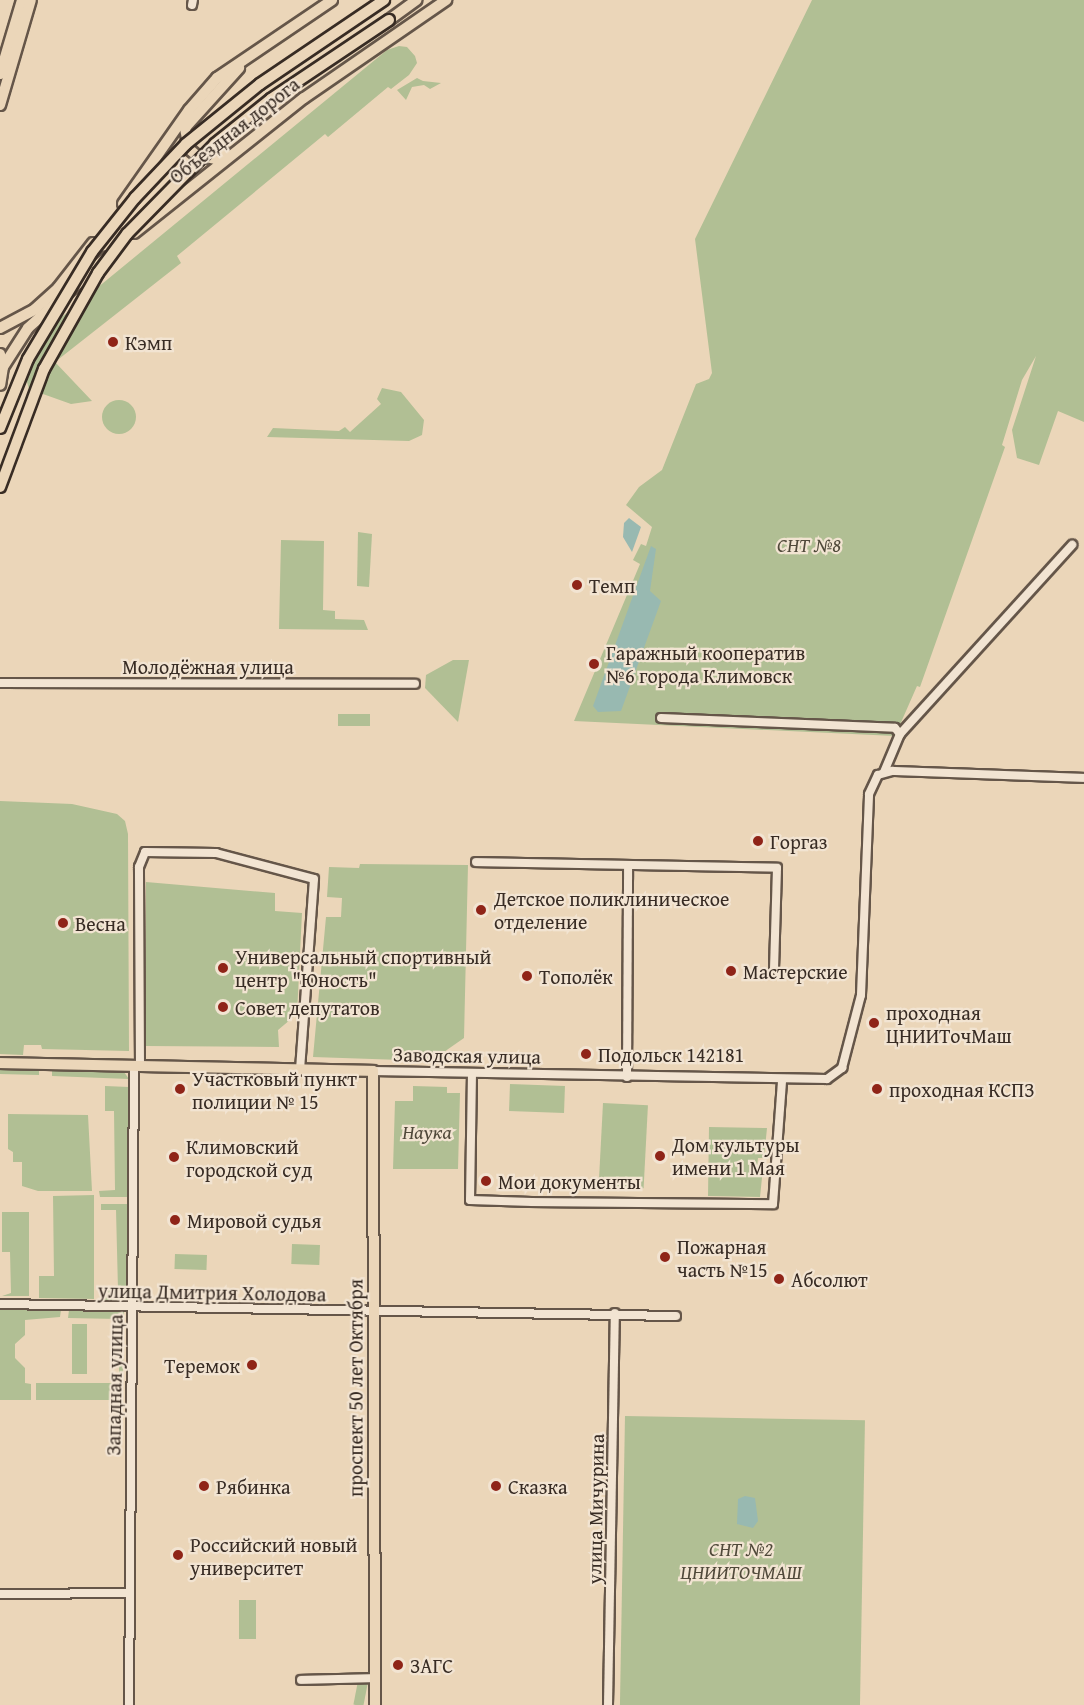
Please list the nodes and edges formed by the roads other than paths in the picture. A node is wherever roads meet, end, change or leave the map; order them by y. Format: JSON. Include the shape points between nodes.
{"nodes":[{"id":1,"x":22,"y":0,"type":"edge"},
{"id":2,"x":31,"y":0,"type":"edge"},
{"id":3,"x":332,"y":0,"type":"edge"},
{"id":4,"x":384,"y":0,"type":"edge"},
{"id":5,"x":417,"y":0,"type":"edge"},
{"id":6,"x":446,"y":0,"type":"edge"},
{"id":7,"x":279,"y":33,"type":"junction"},
{"id":8,"x":0,"y":74,"type":"edge"},
{"id":9,"x":0,"y":105,"type":"edge"},
{"id":10,"x":266,"y":127,"type":"junction"},
{"id":11,"x":0,"y":328,"type":"edge"},
{"id":12,"x":0,"y":354,"type":"edge"},
{"id":13,"x":3,"y":367,"type":"junction"},
{"id":14,"x":0,"y":385,"type":"edge"},
{"id":15,"x":0,"y":428,"type":"edge"},
{"id":16,"x":0,"y":487,"type":"edge"},
{"id":17,"x":1072,"y":545,"type":"dead end"},
{"id":18,"x":0,"y":683,"type":"edge"},
{"id":19,"x":416,"y":684,"type":"dead end"},
{"id":20,"x":661,"y":718,"type":"dead end"},
{"id":21,"x":900,"y":734,"type":"junction"},
{"id":22,"x":884,"y":772,"type":"junction"},
{"id":23,"x":1084,"y":778,"type":"edge"},
{"id":24,"x":476,"y":862,"type":"dead end"},
{"id":25,"x":628,"y":866,"type":"junction"},
{"id":26,"x":774,"y":969,"type":"dead end"},
{"id":27,"x":0,"y":1063,"type":"edge"},
{"id":28,"x":137,"y":1065,"type":"junction"},
{"id":29,"x":300,"y":1069,"type":"junction"},
{"id":30,"x":373,"y":1071,"type":"junction"},
{"id":31,"x":472,"y":1073,"type":"junction"},
{"id":32,"x":627,"y":1077,"type":"junction"},
{"id":33,"x":782,"y":1080,"type":"junction"},
{"id":34,"x":0,"y":1304,"type":"edge"},
{"id":35,"x":131,"y":1307,"type":"junction"},
{"id":36,"x":372,"y":1311,"type":"junction"},
{"id":37,"x":615,"y":1313,"type":"junction"},
{"id":38,"x":676,"y":1316,"type":"dead end"},
{"id":39,"x":129,"y":1593,"type":"junction"},
{"id":40,"x":0,"y":1594,"type":"edge"},
{"id":41,"x":375,"y":1678,"type":"junction"},
{"id":42,"x":301,"y":1680,"type":"dead end"},
{"id":43,"x":129,"y":1705,"type":"edge"},
{"id":44,"x":375,"y":1705,"type":"edge"},
{"id":45,"x":608,"y":1705,"type":"edge"}],
"edges":[{"from":1,"to":8,"type":"main road"},
{"from":2,"to":9,"type":"main road"},
{"from":3,"to":7,"type":"main road","name":"Объездная дорога"},
{"from":4,"to":15,"type":"main road","bridge":true,"via":[[260,84],[186,144],[135,198],[92,252],[28,359]]},
{"from":5,"to":16,"type":"main road","bridge":true,"via":[[271,99],[215,144],[127,234],[98,273],[44,369]]},
{"from":6,"to":10,"type":"main road","name":"Объездная дорога"},
{"from":7,"to":10,"type":"main road","via":[[219,86],[184,128],[189,149],[196,155],[216,159]]},
{"from":7,"to":11,"type":"main road","name":"Объездная дорога","via":[[217,78],[189,110],[138,187],[58,288],[35,309]]},
{"from":10,"to":13,"type":"main road","name":"Объездная дорога","via":[[159,211],[55,303],[17,341]]},
{"from":12,"to":13,"type":"main road"},
{"from":13,"to":14,"type":"main road"},
{"from":17,"to":21,"type":"street"},
{"from":18,"to":19,"type":"street","name":"Молодёжная улица"},
{"from":20,"to":21,"type":"street","via":[[895,728]]},
{"from":21,"to":22,"type":"street"},
{"from":22,"to":23,"type":"street"},
{"from":22,"to":33,"type":"street","name":"Заводская улица","via":[[874,780],[869,794],[862,983],[839,1073],[827,1079]]},
{"from":24,"to":25,"type":"street"},
{"from":25,"to":26,"type":"street","via":[[777,868]]},
{"from":25,"to":32,"type":"street"},
{"from":27,"to":28,"type":"main road","name":"Заводская улица"},
{"from":28,"to":29,"type":"main road","name":"Заводская улица"},
{"from":28,"to":29,"type":"street","name":"Западная улица","via":[[139,867],[145,852],[216,854],[314,879]]},
{"from":28,"to":35,"type":"street","name":"Западная улица"},
{"from":29,"to":30,"type":"main road","name":"Заводская улица"},
{"from":30,"to":31,"type":"street","name":"Заводская улица"},
{"from":30,"to":36,"type":"main road","name":"проспект 50 лет Октября"},
{"from":31,"to":32,"type":"street","name":"Заводская улица"},
{"from":31,"to":33,"type":"street","via":[[470,1200],[532,1203],[773,1204]]},
{"from":32,"to":33,"type":"street","name":"Заводская улица"},
{"from":34,"to":35,"type":"street","name":"улица Дмитрия Холодова"},
{"from":35,"to":36,"type":"street","name":"улица Дмитрия Холодова"},
{"from":35,"to":39,"type":"street","name":"Западная улица"},
{"from":36,"to":37,"type":"street","name":"улица Дмитрия Холодова"},
{"from":36,"to":41,"type":"main road","name":"проспект 50 лет Октября"},
{"from":37,"to":38,"type":"street","name":"улица Дмитрия Холодова"},
{"from":37,"to":45,"type":"street","name":"улица Мичурина"},
{"from":39,"to":40,"type":"street"},
{"from":39,"to":43,"type":"street","name":"Западная улица"},
{"from":41,"to":42,"type":"street"},
{"from":41,"to":44,"type":"main road","name":"проспект 50 лет Октября"}]}
